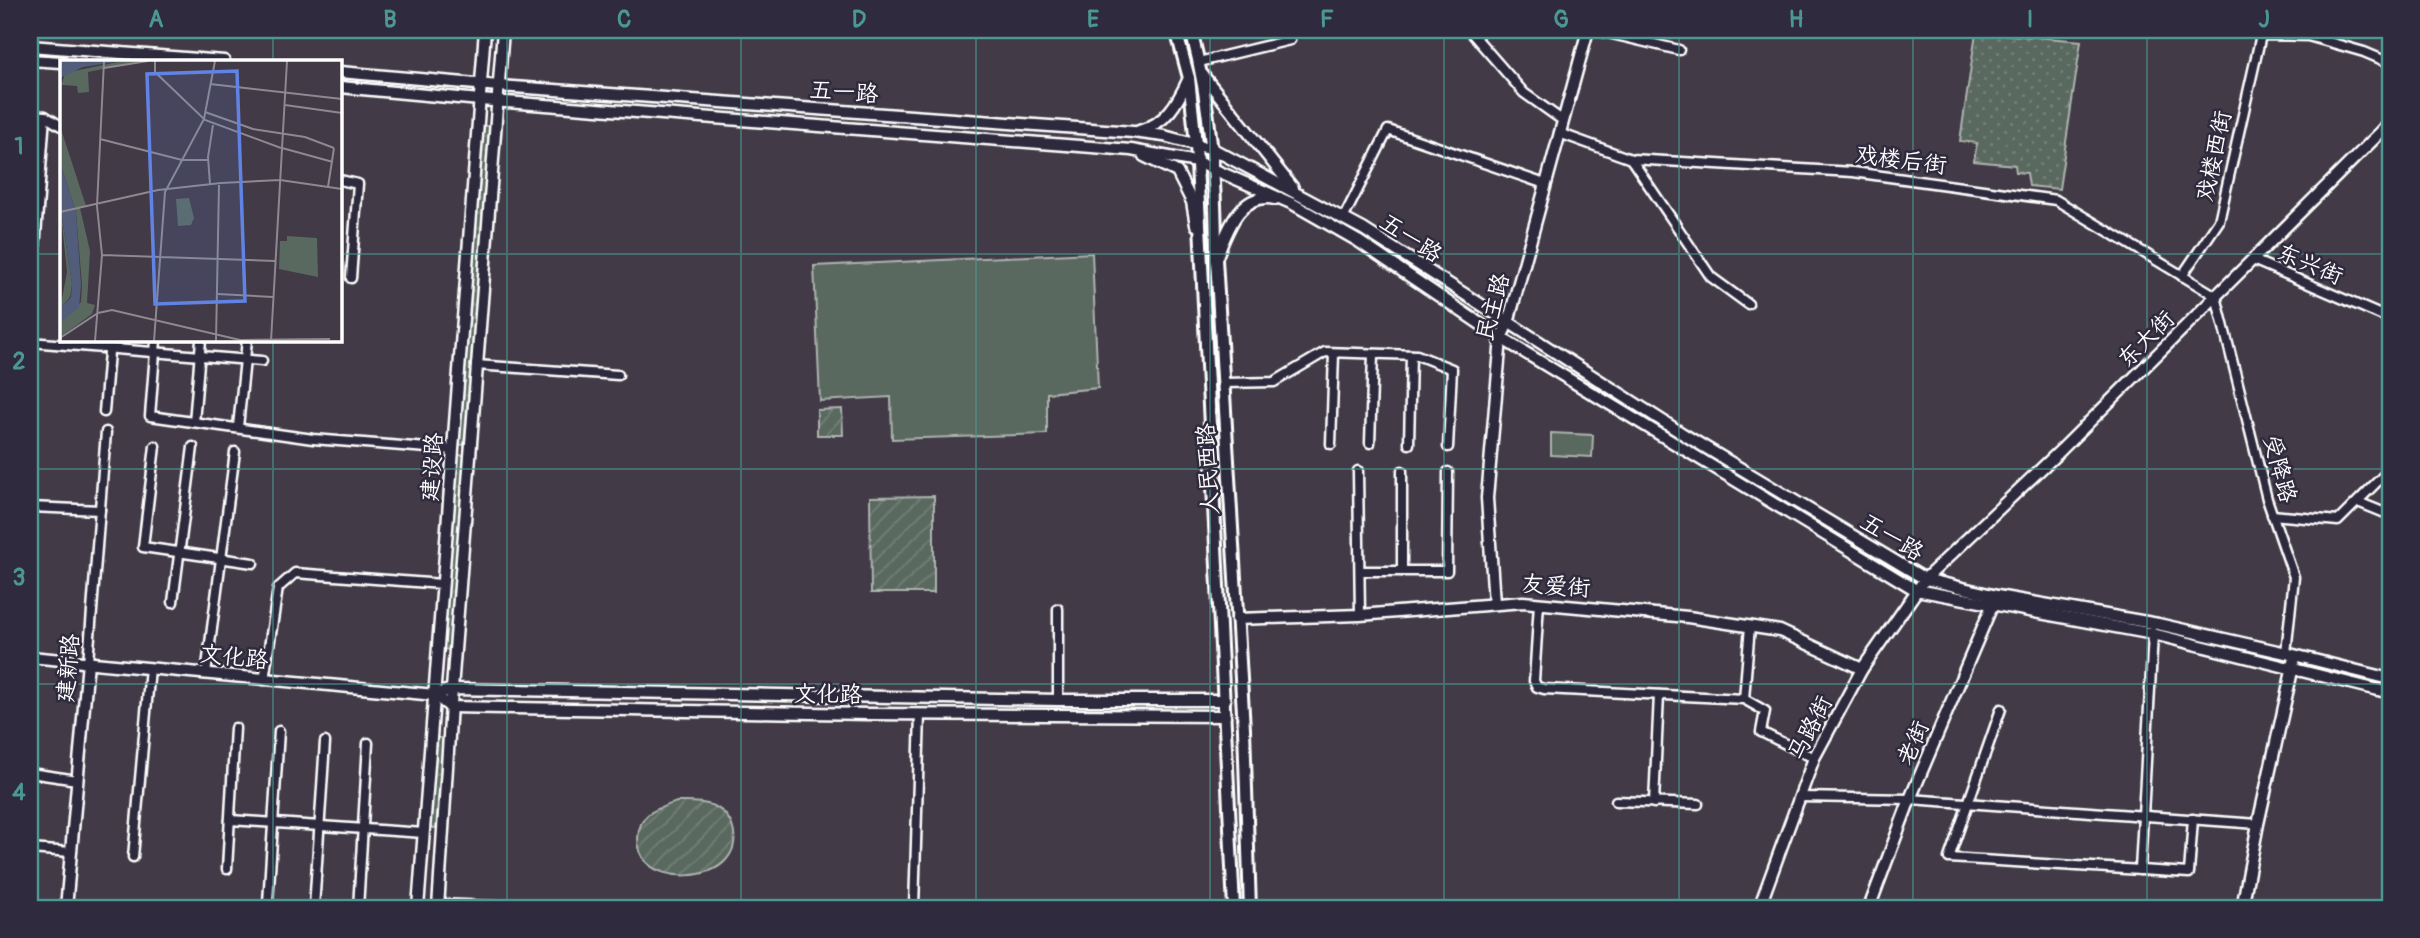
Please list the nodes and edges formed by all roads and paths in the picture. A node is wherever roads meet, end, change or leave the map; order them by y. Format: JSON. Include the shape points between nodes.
{"nodes":[{"id":1,"x":485,"y":30,"type":"edge"},
{"id":2,"x":503,"y":30,"type":"edge"},
{"id":3,"x":1176,"y":30,"type":"edge"},
{"id":4,"x":1191,"y":30,"type":"edge"},
{"id":5,"x":1287,"y":30,"type":"edge"},
{"id":6,"x":1469,"y":30,"type":"edge"},
{"id":7,"x":1588,"y":30,"type":"edge"},
{"id":8,"x":1595,"y":30,"type":"edge"},
{"id":9,"x":2308,"y":33,"type":"edge"},
{"id":10,"x":30,"y":46,"type":"edge"},
{"id":11,"x":1679,"y":50,"type":"dead end"},
{"id":12,"x":30,"y":60,"type":"edge"},
{"id":13,"x":193,"y":60,"type":"edge"},
{"id":14,"x":1199,"y":61,"type":"junction"},
{"id":15,"x":60,"y":62,"type":"edge"},
{"id":16,"x":2390,"y":63,"type":"edge"},
{"id":17,"x":341,"y":72,"type":"edge"},
{"id":18,"x":1202,"y":74,"type":"junction"},
{"id":19,"x":1189,"y":78,"type":"junction"},
{"id":20,"x":481,"y":85,"type":"junction"},
{"id":21,"x":499,"y":86,"type":"junction"},
{"id":22,"x":341,"y":87,"type":"edge"},
{"id":23,"x":480,"y":100,"type":"junction"},
{"id":24,"x":498,"y":102,"type":"junction"},
{"id":25,"x":30,"y":115,"type":"edge"},
{"id":26,"x":45,"y":116,"type":"junction"},
{"id":27,"x":1562,"y":120,"type":"junction"},
{"id":28,"x":2390,"y":123,"type":"edge"},
{"id":29,"x":60,"y":126,"type":"edge"},
{"id":30,"x":1133,"y":132,"type":"junction"},
{"id":31,"x":1559,"y":133,"type":"junction"},
{"id":32,"x":1196,"y":144,"type":"junction"},
{"id":33,"x":1213,"y":149,"type":"junction"},
{"id":34,"x":1131,"y":150,"type":"junction"},
{"id":35,"x":1631,"y":159,"type":"junction"},
{"id":36,"x":1197,"y":162,"type":"junction"},
{"id":37,"x":1214,"y":169,"type":"junction"},
{"id":38,"x":341,"y":180,"type":"edge"},
{"id":39,"x":1545,"y":184,"type":"junction"},
{"id":40,"x":1295,"y":192,"type":"junction"},
{"id":41,"x":1293,"y":204,"type":"junction"},
{"id":42,"x":1343,"y":219,"type":"junction"},
{"id":43,"x":1200,"y":244,"type":"junction"},
{"id":44,"x":35,"y":249,"type":"dead end"},
{"id":45,"x":1216,"y":259,"type":"junction"},
{"id":46,"x":2253,"y":260,"type":"junction"},
{"id":47,"x":2182,"y":276,"type":"junction"},
{"id":48,"x":351,"y":278,"type":"dead end"},
{"id":49,"x":2216,"y":296,"type":"junction"},
{"id":50,"x":1748,"y":304,"type":"dead end"},
{"id":51,"x":2390,"y":319,"type":"edge"},
{"id":52,"x":1508,"y":323,"type":"junction"},
{"id":53,"x":1502,"y":338,"type":"junction"},
{"id":54,"x":156,"y":341,"type":"edge"},
{"id":55,"x":201,"y":341,"type":"edge"},
{"id":56,"x":247,"y":341,"type":"edge"},
{"id":57,"x":30,"y":342,"type":"edge"},
{"id":58,"x":68,"y":342,"type":"edge"},
{"id":59,"x":109,"y":344,"type":"edge"},
{"id":60,"x":155,"y":352,"type":"junction"},
{"id":61,"x":1334,"y":353,"type":"junction"},
{"id":62,"x":1373,"y":354,"type":"junction"},
{"id":63,"x":1411,"y":355,"type":"junction"},
{"id":64,"x":200,"y":356,"type":"junction"},
{"id":65,"x":245,"y":360,"type":"junction"},
{"id":66,"x":262,"y":361,"type":"dead end"},
{"id":67,"x":477,"y":365,"type":"junction"},
{"id":68,"x":618,"y":375,"type":"dead end"},
{"id":69,"x":1224,"y":383,"type":"junction"},
{"id":70,"x":104,"y":412,"type":"dead end"},
{"id":71,"x":194,"y":422,"type":"junction"},
{"id":72,"x":238,"y":427,"type":"junction"},
{"id":73,"x":106,"y":432,"type":"dead end"},
{"id":74,"x":1370,"y":443,"type":"dead end"},
{"id":75,"x":1331,"y":444,"type":"dead end"},
{"id":76,"x":1409,"y":444,"type":"dead end"},
{"id":77,"x":155,"y":446,"type":"dead end"},
{"id":78,"x":193,"y":447,"type":"dead end"},
{"id":79,"x":1448,"y":447,"type":"dead end"},
{"id":80,"x":453,"y":450,"type":"junction"},
{"id":81,"x":470,"y":451,"type":"junction"},
{"id":82,"x":235,"y":452,"type":"dead end"},
{"id":83,"x":2390,"y":469,"type":"edge"},
{"id":84,"x":1358,"y":471,"type":"dead end"},
{"id":85,"x":1402,"y":471,"type":"dead end"},
{"id":86,"x":1447,"y":472,"type":"dead end"},
{"id":87,"x":2358,"y":502,"type":"junction"},
{"id":88,"x":30,"y":507,"type":"edge"},
{"id":89,"x":100,"y":510,"type":"junction"},
{"id":90,"x":2272,"y":515,"type":"junction"},
{"id":91,"x":2390,"y":515,"type":"edge"},
{"id":92,"x":180,"y":553,"type":"junction"},
{"id":93,"x":222,"y":559,"type":"junction"},
{"id":94,"x":253,"y":563,"type":"dead end"},
{"id":95,"x":1360,"y":571,"type":"junction"},
{"id":96,"x":1402,"y":571,"type":"junction"},
{"id":97,"x":1924,"y":579,"type":"junction"},
{"id":98,"x":442,"y":584,"type":"junction"},
{"id":99,"x":1916,"y":590,"type":"junction"},
{"id":100,"x":1995,"y":600,"type":"junction"},
{"id":101,"x":173,"y":603,"type":"dead end"},
{"id":102,"x":1494,"y":603,"type":"junction"},
{"id":103,"x":1539,"y":603,"type":"junction"},
{"id":104,"x":1058,"y":609,"type":"dead end"},
{"id":105,"x":1360,"y":615,"type":"junction"},
{"id":106,"x":1237,"y":619,"type":"junction"},
{"id":107,"x":1750,"y":626,"type":"junction"},
{"id":108,"x":2153,"y":634,"type":"junction"},
{"id":109,"x":2291,"y":654,"type":"junction"},
{"id":110,"x":30,"y":657,"type":"edge"},
{"id":111,"x":88,"y":662,"type":"junction"},
{"id":112,"x":150,"y":668,"type":"junction"},
{"id":113,"x":2293,"y":668,"type":"junction"},
{"id":114,"x":1862,"y":669,"type":"junction"},
{"id":115,"x":206,"y":674,"type":"junction"},
{"id":116,"x":2390,"y":679,"type":"edge"},
{"id":117,"x":264,"y":680,"type":"junction"},
{"id":118,"x":452,"y":689,"type":"junction"},
{"id":119,"x":2390,"y":693,"type":"edge"},
{"id":120,"x":435,"y":695,"type":"junction"},
{"id":121,"x":1659,"y":695,"type":"junction"},
{"id":122,"x":1208,"y":699,"type":"junction"},
{"id":123,"x":1744,"y":699,"type":"junction"},
{"id":124,"x":1058,"y":700,"type":"junction"},
{"id":125,"x":1225,"y":700,"type":"junction"},
{"id":126,"x":450,"y":707,"type":"junction"},
{"id":127,"x":2001,"y":709,"type":"dead end"},
{"id":128,"x":920,"y":714,"type":"junction"},
{"id":129,"x":1208,"y":716,"type":"junction"},
{"id":130,"x":1226,"y":716,"type":"junction"},
{"id":131,"x":235,"y":728,"type":"dead end"},
{"id":132,"x":279,"y":731,"type":"dead end"},
{"id":133,"x":325,"y":742,"type":"dead end"},
{"id":134,"x":368,"y":743,"type":"dead end"},
{"id":135,"x":1814,"y":758,"type":"junction"},
{"id":136,"x":30,"y":773,"type":"edge"},
{"id":137,"x":77,"y":780,"type":"junction"},
{"id":138,"x":1800,"y":796,"type":"junction"},
{"id":139,"x":1910,"y":799,"type":"junction"},
{"id":140,"x":1616,"y":801,"type":"dead end"},
{"id":141,"x":1654,"y":803,"type":"junction"},
{"id":142,"x":1968,"y":803,"type":"junction"},
{"id":143,"x":1698,"y":804,"type":"dead end"},
{"id":144,"x":2143,"y":816,"type":"junction"},
{"id":145,"x":2193,"y":819,"type":"junction"},
{"id":146,"x":230,"y":820,"type":"junction"},
{"id":147,"x":273,"y":823,"type":"junction"},
{"id":148,"x":2258,"y":824,"type":"junction"},
{"id":149,"x":319,"y":826,"type":"junction"},
{"id":150,"x":363,"y":829,"type":"junction"},
{"id":151,"x":424,"y":834,"type":"junction"},
{"id":152,"x":442,"y":834,"type":"junction"},
{"id":153,"x":30,"y":849,"type":"edge"},
{"id":154,"x":71,"y":852,"type":"junction"},
{"id":155,"x":133,"y":858,"type":"dead end"},
{"id":156,"x":227,"y":869,"type":"dead end"},
{"id":157,"x":2140,"y":870,"type":"junction"},
{"id":158,"x":268,"y":903,"type":"dead end"},
{"id":159,"x":438,"y":906,"type":"edge"},
{"id":160,"x":66,"y":908,"type":"edge"},
{"id":161,"x":314,"y":908,"type":"edge"},
{"id":162,"x":358,"y":908,"type":"edge"},
{"id":163,"x":418,"y":908,"type":"edge"},
{"id":164,"x":541,"y":908,"type":"edge"},
{"id":165,"x":914,"y":908,"type":"edge"},
{"id":166,"x":1234,"y":908,"type":"edge"},
{"id":167,"x":1250,"y":908,"type":"edge"},
{"id":168,"x":1759,"y":908,"type":"edge"},
{"id":169,"x":1869,"y":908,"type":"edge"},
{"id":170,"x":2242,"y":908,"type":"edge"}],
"edges":[{"from":1,"to":20,"type":"street","name":"建设路"},
{"from":2,"to":21,"type":"street","name":"建设路"},
{"from":3,"to":19,"type":"main road","name":"人民西路"},
{"from":4,"to":14,"type":"main road","name":"人民西路"},
{"from":5,"to":14,"type":"street","via":[[1290,40]]},
{"from":6,"to":27,"type":"street","via":[[1524,93]]},
{"from":7,"to":27,"type":"street","name":"民主路"},
{"from":8,"to":11,"type":"street"},
{"from":9,"to":16,"type":"street"},
{"from":9,"to":47,"type":"street","name":"戏楼西街","via":[[2261,35],[2220,221]]},
{"from":10,"to":13,"type":"street"},
{"from":12,"to":15,"type":"street"},
{"from":14,"to":18,"type":"main road","name":"人民西路"},
{"from":17,"to":20,"type":"street","name":"五一路"},
{"from":18,"to":33,"type":"main road","name":"人民西路"},
{"from":18,"to":40,"type":"street"},
{"from":19,"to":30,"type":"street","via":[[1171,110],[1153,127]]},
{"from":19,"to":32,"type":"main road","name":"人民西路"},
{"from":20,"to":21,"type":"street","name":"五一路"},
{"from":20,"to":23,"type":"street","name":"建设路"},
{"from":21,"to":24,"type":"street","name":"建设路"},
{"from":21,"to":30,"type":"street","name":"五一路"},
{"from":22,"to":23,"type":"street","name":"五一路"},
{"from":23,"to":24,"type":"street","name":"五一路"},
{"from":23,"to":80,"type":"street","name":"建设路"},
{"from":24,"to":34,"type":"street","name":"五一路"},
{"from":24,"to":67,"type":"street","name":"建设路"},
{"from":25,"to":26,"type":"street"},
{"from":26,"to":29,"type":"street"},
{"from":26,"to":44,"type":"street"},
{"from":27,"to":31,"type":"street","name":"民主路"},
{"from":28,"to":46,"type":"street","name":"东大街"},
{"from":30,"to":32,"type":"street","name":"五一路"},
{"from":31,"to":35,"type":"street","name":"戏楼后街"},
{"from":31,"to":39,"type":"street","name":"民主路"},
{"from":32,"to":33,"type":"street","name":"五一路"},
{"from":32,"to":36,"type":"main road","name":"人民西路"},
{"from":33,"to":37,"type":"main road","name":"人民西路"},
{"from":33,"to":40,"type":"street","name":"五一路"},
{"from":34,"to":36,"type":"street","name":"五一路"},
{"from":34,"to":43,"type":"street","via":[[1177,172],[1192,202]]},
{"from":35,"to":47,"type":"street","name":"戏楼后街","via":[[1853,172],[2056,200]]},
{"from":35,"to":50,"type":"street","via":[[1711,277]]},
{"from":36,"to":37,"type":"street","name":"五一路"},
{"from":36,"to":43,"type":"main road","name":"人民西路"},
{"from":37,"to":41,"type":"street","name":"五一路"},
{"from":37,"to":45,"type":"main road","name":"人民西路"},
{"from":38,"to":48,"type":"street","via":[[358,184]]},
{"from":39,"to":42,"type":"street","via":[[1388,130]]},
{"from":39,"to":52,"type":"street","name":"民主路"},
{"from":40,"to":42,"type":"street","name":"五一路"},
{"from":41,"to":45,"type":"street","via":[[1270,198],[1246,205],[1236,214]]},
{"from":41,"to":53,"type":"street","name":"五一路","via":[[1358,240]]},
{"from":42,"to":52,"type":"street","name":"五一路"},
{"from":43,"to":125,"type":"main road","name":"人民西路"},
{"from":45,"to":69,"type":"main road","name":"人民西路"},
{"from":46,"to":49,"type":"street","name":"东大街"},
{"from":46,"to":51,"type":"street","name":"东兴街"},
{"from":47,"to":49,"type":"street","name":"戏楼后街"},
{"from":49,"to":90,"type":"street","name":"受降路"},
{"from":49,"to":97,"type":"street","name":"东大街"},
{"from":52,"to":53,"type":"street","name":"民主路"},
{"from":52,"to":97,"type":"street","name":"五一路"},
{"from":53,"to":99,"type":"street","name":"五一路"},
{"from":53,"to":102,"type":"street","name":"民主路","via":[[1488,498]]},
{"from":54,"to":60,"type":"street"},
{"from":55,"to":64,"type":"street"},
{"from":56,"to":65,"type":"street"},
{"from":57,"to":58,"type":"street"},
{"from":58,"to":59,"type":"street"},
{"from":59,"to":60,"type":"street"},
{"from":59,"to":70,"type":"street"},
{"from":60,"to":64,"type":"street"},
{"from":60,"to":71,"type":"street","via":[[150,416]]},
{"from":61,"to":62,"type":"street"},
{"from":61,"to":69,"type":"street","via":[[1325,352],[1274,382]]},
{"from":61,"to":75,"type":"street"},
{"from":62,"to":63,"type":"street"},
{"from":62,"to":74,"type":"street"},
{"from":63,"to":76,"type":"street"},
{"from":63,"to":79,"type":"street","via":[[1452,369]]},
{"from":64,"to":65,"type":"street"},
{"from":64,"to":71,"type":"street"},
{"from":65,"to":66,"type":"street"},
{"from":65,"to":72,"type":"street"},
{"from":67,"to":68,"type":"street"},
{"from":67,"to":81,"type":"street","name":"建设路"},
{"from":69,"to":106,"type":"main road","name":"人民西路"},
{"from":71,"to":72,"type":"street"},
{"from":72,"to":80,"type":"street","via":[[313,439]]},
{"from":73,"to":89,"type":"street","name":"建新路"},
{"from":77,"to":92,"type":"street","via":[[143,547]]},
{"from":78,"to":92,"type":"street"},
{"from":80,"to":81,"type":"street"},
{"from":80,"to":98,"type":"street","name":"建设路"},
{"from":81,"to":118,"type":"street","name":"建设路"},
{"from":82,"to":93,"type":"street"},
{"from":83,"to":87,"type":"street"},
{"from":84,"to":95,"type":"street"},
{"from":85,"to":96,"type":"street"},
{"from":86,"to":96,"type":"street","via":[[1447,571]]},
{"from":87,"to":90,"type":"street","via":[[2338,521]]},
{"from":87,"to":91,"type":"street"},
{"from":88,"to":89,"type":"street"},
{"from":89,"to":111,"type":"street","name":"建新路"},
{"from":90,"to":109,"type":"street","name":"受降路","via":[[2294,577]]},
{"from":92,"to":93,"type":"street"},
{"from":92,"to":101,"type":"street"},
{"from":93,"to":94,"type":"street"},
{"from":93,"to":115,"type":"street"},
{"from":95,"to":96,"type":"street"},
{"from":95,"to":105,"type":"street"},
{"from":97,"to":99,"type":"street","name":"马路街"},
{"from":97,"to":100,"type":"street","name":"五一路"},
{"from":98,"to":117,"type":"street","via":[[295,573],[278,588]]},
{"from":98,"to":120,"type":"street","name":"建设路"},
{"from":99,"to":100,"type":"street","name":"五一路"},
{"from":99,"to":114,"type":"street","name":"马路街"},
{"from":100,"to":108,"type":"street","name":"五一路"},
{"from":100,"to":109,"type":"street","name":"五一路","via":[[2158,624]]},
{"from":100,"to":139,"type":"street","name":"老街"},
{"from":102,"to":103,"type":"street","name":"友爱街"},
{"from":102,"to":105,"type":"street","name":"友爱街"},
{"from":103,"to":107,"type":"street","name":"友爱街"},
{"from":103,"to":121,"type":"street","via":[[1537,687]]},
{"from":104,"to":124,"type":"street"},
{"from":105,"to":106,"type":"street","name":"友爱街"},
{"from":106,"to":167,"type":"main road","name":"人民西路"},
{"from":107,"to":114,"type":"street","name":"友爱街","via":[[1780,631]]},
{"from":107,"to":123,"type":"street"},
{"from":108,"to":113,"type":"street","name":"五一路"},
{"from":108,"to":144,"type":"street"},
{"from":109,"to":113,"type":"street","name":"受降路"},
{"from":109,"to":116,"type":"street","name":"五一路"},
{"from":110,"to":111,"type":"street","name":"文化路"},
{"from":111,"to":112,"type":"street","name":"文化路"},
{"from":111,"to":137,"type":"street","name":"建新路"},
{"from":112,"to":115,"type":"street","name":"文化路"},
{"from":112,"to":155,"type":"street"},
{"from":113,"to":119,"type":"street","name":"五一路"},
{"from":113,"to":148,"type":"street","name":"受降路"},
{"from":114,"to":135,"type":"street","name":"马路街"},
{"from":115,"to":117,"type":"street","name":"文化路"},
{"from":117,"to":120,"type":"street","name":"文化路"},
{"from":118,"to":120,"type":"street","name":"文化路"},
{"from":118,"to":124,"type":"street","name":"文化路"},
{"from":118,"to":126,"type":"street","name":"建设路"},
{"from":120,"to":126,"type":"street"},
{"from":120,"to":151,"type":"street","name":"建设路"},
{"from":121,"to":123,"type":"street"},
{"from":121,"to":141,"type":"street"},
{"from":122,"to":124,"type":"street","name":"文化路"},
{"from":122,"to":125,"type":"street","name":"文化路"},
{"from":122,"to":129,"type":"street"},
{"from":123,"to":135,"type":"street","via":[[1765,711],[1761,732]]},
{"from":125,"to":130,"type":"main road","name":"人民西路"},
{"from":126,"to":128,"type":"street","name":"文化路"},
{"from":126,"to":152,"type":"street","name":"建设路"},
{"from":127,"to":142,"type":"street"},
{"from":128,"to":129,"type":"street","name":"文化路"},
{"from":128,"to":165,"type":"street"},
{"from":129,"to":130,"type":"street","name":"文化路"},
{"from":130,"to":166,"type":"main road","name":"人民西路"},
{"from":131,"to":146,"type":"street"},
{"from":132,"to":147,"type":"street"},
{"from":133,"to":149,"type":"street"},
{"from":134,"to":150,"type":"street"},
{"from":135,"to":138,"type":"street","name":"马路街"},
{"from":136,"to":137,"type":"street"},
{"from":137,"to":154,"type":"street","name":"建新路"},
{"from":138,"to":139,"type":"street"},
{"from":138,"to":168,"type":"street","name":"马路街"},
{"from":139,"to":142,"type":"street"},
{"from":139,"to":169,"type":"street","name":"老街"},
{"from":140,"to":141,"type":"street"},
{"from":141,"to":143,"type":"street"},
{"from":142,"to":144,"type":"street"},
{"from":142,"to":157,"type":"street","via":[[1949,858]]},
{"from":144,"to":145,"type":"street"},
{"from":144,"to":157,"type":"street"},
{"from":145,"to":148,"type":"street"},
{"from":145,"to":157,"type":"street","via":[[2189,873]]},
{"from":146,"to":147,"type":"street"},
{"from":146,"to":156,"type":"street"},
{"from":147,"to":149,"type":"street"},
{"from":147,"to":158,"type":"street"},
{"from":148,"to":170,"type":"street","name":"受降路"},
{"from":149,"to":150,"type":"street"},
{"from":149,"to":161,"type":"street"},
{"from":150,"to":151,"type":"street"},
{"from":150,"to":162,"type":"street"},
{"from":151,"to":152,"type":"street"},
{"from":151,"to":163,"type":"street","name":"建设路"},
{"from":152,"to":159,"type":"street","name":"建设路"},
{"from":153,"to":154,"type":"street"},
{"from":154,"to":160,"type":"street","name":"建新路"},
{"from":159,"to":164,"type":"street"}]}
